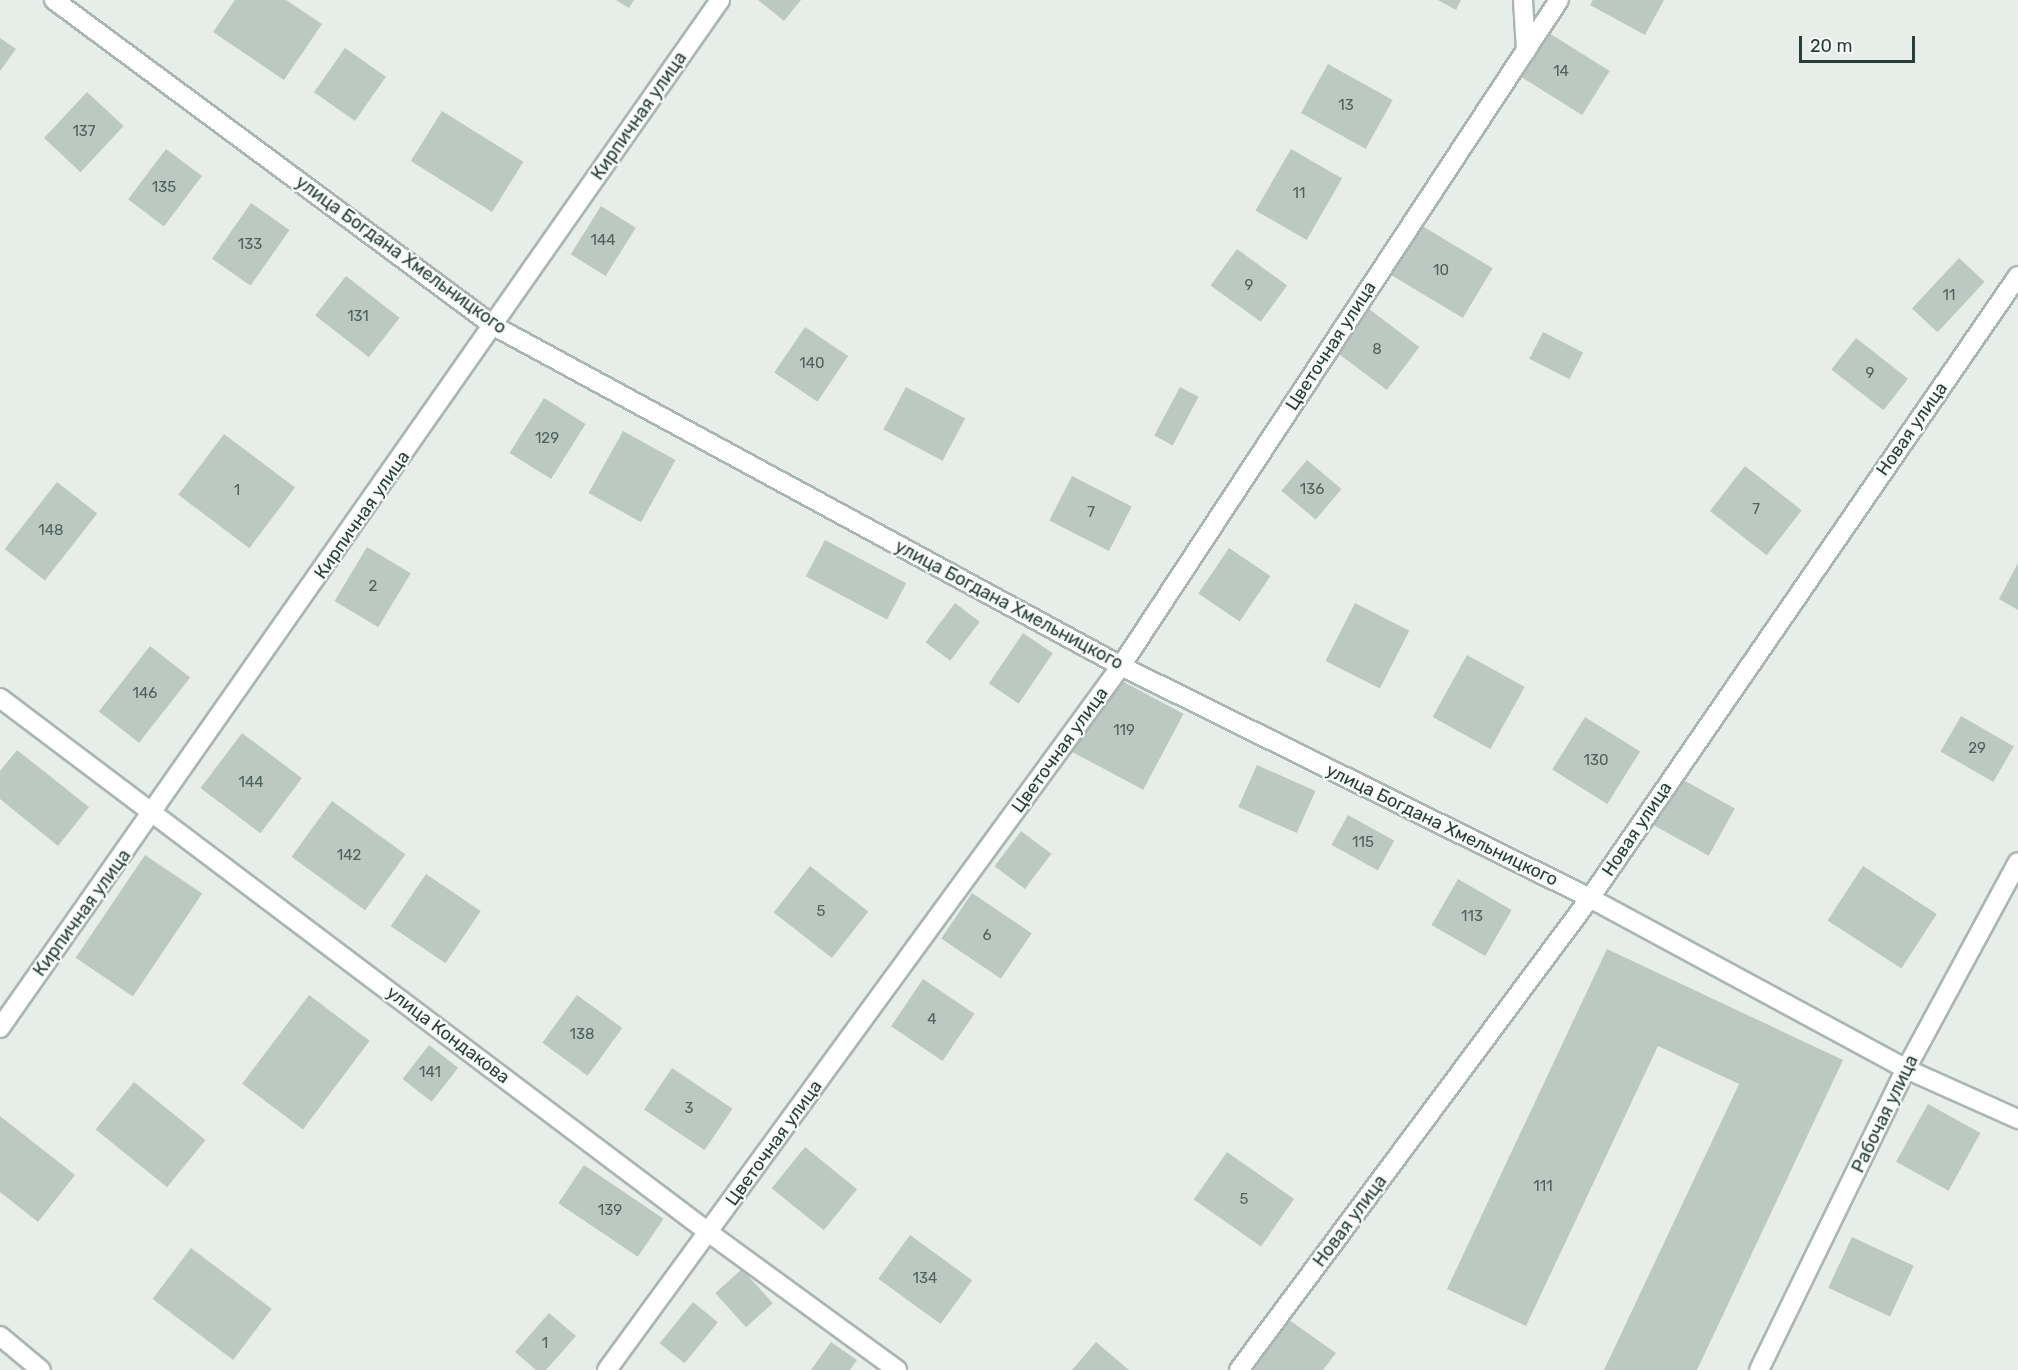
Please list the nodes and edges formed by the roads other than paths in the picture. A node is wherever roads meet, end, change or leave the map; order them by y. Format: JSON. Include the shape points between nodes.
{"nodes":[{"id":1,"x":54,"y":0,"type":"edge"},
{"id":2,"x":720,"y":0,"type":"edge"},
{"id":3,"x":1523,"y":0,"type":"edge"},
{"id":4,"x":1559,"y":0,"type":"edge"},
{"id":5,"x":1526,"y":51,"type":"junction"},
{"id":6,"x":2018,"y":276,"type":"edge"},
{"id":7,"x":494,"y":326,"type":"junction"},
{"id":8,"x":1121,"y":666,"type":"junction"},
{"id":9,"x":0,"y":698,"type":"edge"},
{"id":10,"x":154,"y":812,"type":"junction"},
{"id":11,"x":2018,"y":861,"type":"edge"},
{"id":12,"x":1590,"y":898,"type":"junction"},
{"id":13,"x":0,"y":1028,"type":"edge"},
{"id":14,"x":1906,"y":1069,"type":"junction"},
{"id":15,"x":2018,"y":1119,"type":"edge"},
{"id":16,"x":708,"y":1233,"type":"junction"},
{"id":17,"x":0,"y":1336,"type":"edge"},
{"id":18,"x":41,"y":1370,"type":"edge"},
{"id":19,"x":607,"y":1370,"type":"edge"},
{"id":20,"x":897,"y":1370,"type":"edge"},
{"id":21,"x":1239,"y":1370,"type":"edge"},
{"id":22,"x":1759,"y":1370,"type":"edge"}],
"edges":[{"from":1,"to":7,"type":"street","name":"улица Богдана Хмельницкого"},
{"from":2,"to":7,"type":"street","name":"Кирпичная улица"},
{"from":3,"to":5,"type":"street"},
{"from":4,"to":5,"type":"street","name":"Цветочная улица"},
{"from":5,"to":8,"type":"street","name":"Цветочная улица"},
{"from":6,"to":12,"type":"street","name":"Новая улица"},
{"from":7,"to":8,"type":"street","name":"улица Богдана Хмельницкого"},
{"from":7,"to":10,"type":"street","name":"Кирпичная улица"},
{"from":8,"to":12,"type":"street","name":"улица Богдана Хмельницкого"},
{"from":8,"to":16,"type":"street","name":"Цветочная улица"},
{"from":9,"to":10,"type":"street","name":"улица Кондакова"},
{"from":10,"to":13,"type":"street","name":"Кирпичная улица"},
{"from":10,"to":16,"type":"street","name":"улица Кондакова"},
{"from":11,"to":14,"type":"street","name":"Рабочая улица"},
{"from":12,"to":14,"type":"street","name":"улица Богдана Хмельницкого"},
{"from":12,"to":21,"type":"street","name":"Новая улица"},
{"from":14,"to":15,"type":"street","name":"улица Богдана Хмельницкого"},
{"from":14,"to":22,"type":"street","name":"Рабочая улица"},
{"from":16,"to":19,"type":"street","name":"Цветочная улица"},
{"from":16,"to":20,"type":"street","name":"улица Кондакова"},
{"from":17,"to":18,"type":"street"}]}
